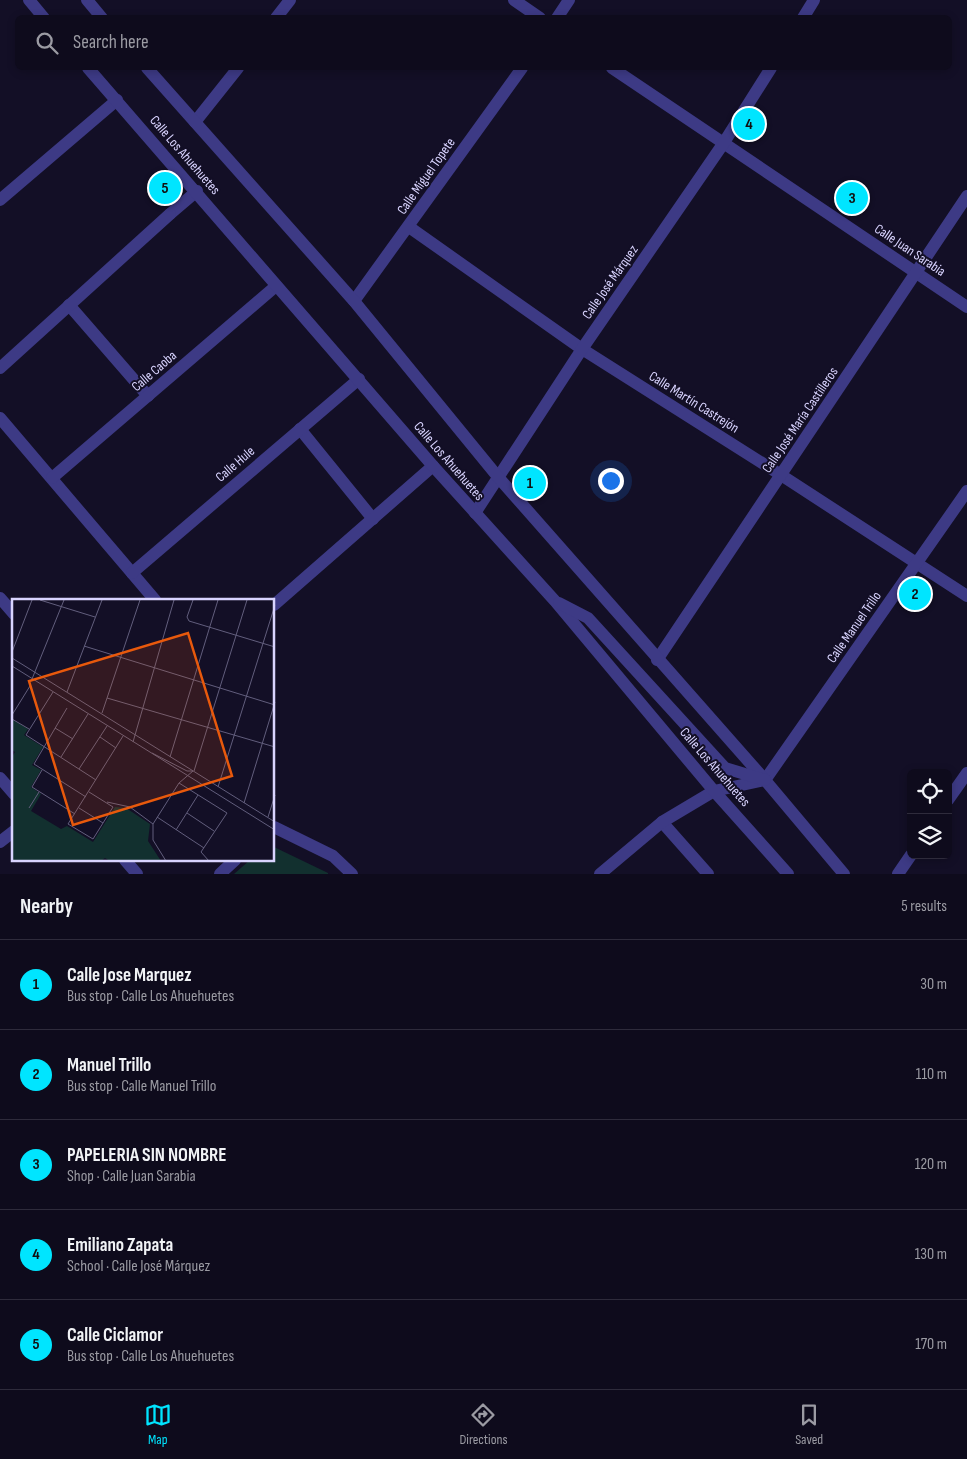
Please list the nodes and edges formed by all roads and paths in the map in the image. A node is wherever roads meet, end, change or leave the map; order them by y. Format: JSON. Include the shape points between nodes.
{"nodes":[{"id":1,"x":29,"y":0,"type":"edge"},
{"id":2,"x":87,"y":0,"type":"edge"},
{"id":3,"x":290,"y":0,"type":"edge"},
{"id":4,"x":514,"y":0,"type":"edge"},
{"id":5,"x":570,"y":0,"type":"edge"},
{"id":6,"x":814,"y":0,"type":"edge"},
{"id":7,"x":42,"y":15,"type":"edge"},
{"id":8,"x":100,"y":15,"type":"edge"},
{"id":9,"x":278,"y":15,"type":"edge"},
{"id":10,"x":536,"y":15,"type":"edge"},
{"id":11,"x":559,"y":15,"type":"edge"},
{"id":12,"x":805,"y":15,"type":"edge"},
{"id":13,"x":90,"y":70,"type":"edge"},
{"id":14,"x":149,"y":70,"type":"edge"},
{"id":15,"x":236,"y":70,"type":"edge"},
{"id":16,"x":521,"y":70,"type":"edge"},
{"id":17,"x":615,"y":70,"type":"edge"},
{"id":18,"x":770,"y":70,"type":"edge"},
{"id":19,"x":117,"y":100,"type":"junction"},
{"id":20,"x":195,"y":122,"type":"junction"},
{"id":21,"x":723,"y":144,"type":"junction"},
{"id":22,"x":197,"y":191,"type":"junction"},
{"id":23,"x":967,"y":196,"type":"edge"},
{"id":24,"x":0,"y":200,"type":"edge"},
{"id":25,"x":409,"y":227,"type":"junction"},
{"id":26,"x":916,"y":272,"type":"junction"},
{"id":27,"x":276,"y":286,"type":"junction"},
{"id":28,"x":354,"y":301,"type":"junction"},
{"id":29,"x":69,"y":305,"type":"junction"},
{"id":30,"x":967,"y":307,"type":"edge"},
{"id":31,"x":582,"y":349,"type":"junction"},
{"id":32,"x":0,"y":368,"type":"edge"},
{"id":33,"x":359,"y":379,"type":"junction"},
{"id":34,"x":148,"y":396,"type":"junction"},
{"id":35,"x":0,"y":418,"type":"edge"},
{"id":36,"x":300,"y":429,"type":"junction"},
{"id":37,"x":433,"y":466,"type":"junction"},
{"id":38,"x":781,"y":475,"type":"junction"},
{"id":39,"x":52,"y":478,"type":"junction"},
{"id":40,"x":498,"y":478,"type":"junction"},
{"id":41,"x":967,"y":491,"type":"edge"},
{"id":42,"x":475,"y":513,"type":"junction"},
{"id":43,"x":373,"y":519,"type":"junction"},
{"id":44,"x":917,"y":564,"type":"junction"},
{"id":45,"x":132,"y":573,"type":"junction"},
{"id":46,"x":967,"y":596,"type":"edge"},
{"id":47,"x":0,"y":598,"type":"edge"},
{"id":48,"x":154,"y":599,"type":"edge"},
{"id":49,"x":555,"y":601,"type":"junction"},
{"id":50,"x":275,"y":604,"type":"edge"},
{"id":51,"x":12,"y":612,"type":"edge"},
{"id":52,"x":657,"y":660,"type":"junction"},
{"id":53,"x":967,"y":773,"type":"edge"},
{"id":54,"x":0,"y":778,"type":"edge"},
{"id":55,"x":765,"y":780,"type":"junction"},
{"id":56,"x":714,"y":791,"type":"junction"},
{"id":57,"x":12,"y":792,"type":"edge"},
{"id":58,"x":952,"y":794,"type":"edge"},
{"id":59,"x":662,"y":822,"type":"junction"},
{"id":60,"x":275,"y":827,"type":"edge"},
{"id":61,"x":12,"y":833,"type":"edge"},
{"id":62,"x":0,"y":842,"type":"edge"},
{"id":63,"x":908,"y":859,"type":"edge"},
{"id":64,"x":127,"y":862,"type":"edge"},
{"id":65,"x":233,"y":862,"type":"edge"},
{"id":66,"x":137,"y":874,"type":"edge"},
{"id":67,"x":220,"y":874,"type":"edge"},
{"id":68,"x":352,"y":874,"type":"edge"},
{"id":69,"x":600,"y":874,"type":"edge"},
{"id":70,"x":708,"y":874,"type":"edge"},
{"id":71,"x":788,"y":874,"type":"edge"},
{"id":72,"x":844,"y":874,"type":"edge"},
{"id":73,"x":898,"y":874,"type":"edge"}],
"edges":[{"from":1,"to":7,"type":"street"},
{"from":2,"to":8,"type":"street"},
{"from":3,"to":9,"type":"street"},
{"from":4,"to":10,"type":"street"},
{"from":5,"to":11,"type":"street"},
{"from":6,"to":12,"type":"street"},
{"from":13,"to":19,"type":"street","name":"Calle Los Ahuehuetes"},
{"from":14,"to":20,"type":"street","name":"Calle Los Ahuehuetes"},
{"from":15,"to":20,"type":"street"},
{"from":16,"to":25,"type":"street","name":"Calle Miguel Topete"},
{"from":17,"to":21,"type":"street","name":"Calle Juan Sarabia"},
{"from":18,"to":21,"type":"street","name":"Calle José Márquez"},
{"from":19,"to":22,"type":"street","name":"Calle Los Ahuehuetes"},
{"from":19,"to":24,"type":"street"},
{"from":20,"to":28,"type":"street","name":"Calle Los Ahuehuetes"},
{"from":21,"to":26,"type":"street","name":"Calle Juan Sarabia"},
{"from":21,"to":31,"type":"street","name":"Calle José Márquez"},
{"from":22,"to":27,"type":"street","name":"Calle Los Ahuehuetes"},
{"from":22,"to":29,"type":"street"},
{"from":23,"to":26,"type":"street","name":"Calle José María Castilleros"},
{"from":25,"to":28,"type":"street","name":"Calle Miguel Topete"},
{"from":25,"to":31,"type":"street","name":"Calle Martín Castrejón"},
{"from":26,"to":30,"type":"street","name":"Calle Juan Sarabia"},
{"from":26,"to":38,"type":"street","name":"Calle José María Castilleros"},
{"from":27,"to":33,"type":"street","name":"Calle Los Ahuehuetes"},
{"from":27,"to":34,"type":"street","name":"Calle Caoba"},
{"from":28,"to":40,"type":"street","name":"Calle Los Ahuehuetes"},
{"from":29,"to":32,"type":"street"},
{"from":29,"to":34,"type":"street"},
{"from":31,"to":38,"type":"street","name":"Calle Martín Castrejón"},
{"from":31,"to":40,"type":"street","name":"Calle José Márquez"},
{"from":33,"to":36,"type":"street","name":"Calle Hule"},
{"from":33,"to":37,"type":"street","name":"Calle Los Ahuehuetes"},
{"from":34,"to":39,"type":"street","name":"Calle Caoba"},
{"from":35,"to":39,"type":"street"},
{"from":36,"to":43,"type":"street"},
{"from":36,"to":45,"type":"street","name":"Calle Hule"},
{"from":37,"to":42,"type":"street","name":"Calle Los Ahuehuetes"},
{"from":37,"to":43,"type":"street"},
{"from":38,"to":44,"type":"street","name":"Calle Martín Castrejón"},
{"from":38,"to":52,"type":"street","name":"Calle José María Castilleros"},
{"from":39,"to":45,"type":"street"},
{"from":40,"to":42,"type":"street","name":"Calle José Márquez"},
{"from":40,"to":52,"type":"street","name":"Calle Los Ahuehuetes"},
{"from":41,"to":44,"type":"street","name":"Calle Manuel Trillo"},
{"from":42,"to":49,"type":"street","name":"Calle Los Ahuehuetes"},
{"from":43,"to":50,"type":"street"},
{"from":44,"to":46,"type":"street","name":"Calle Martín Castrejón"},
{"from":44,"to":55,"type":"street","name":"Calle Manuel Trillo"},
{"from":45,"to":48,"type":"street"},
{"from":47,"to":51,"type":"street"},
{"from":49,"to":55,"type":"street","via":[[588,618],[725,768]]},
{"from":49,"to":56,"type":"street","name":"Calle Los Ahuehuetes"},
{"from":52,"to":55,"type":"street","name":"Calle Los Ahuehuetes"},
{"from":53,"to":58,"type":"street"},
{"from":54,"to":57,"type":"street"},
{"from":55,"to":56,"type":"street"},
{"from":55,"to":72,"type":"street","name":"Calle Los Ahuehuetes"},
{"from":56,"to":59,"type":"street"},
{"from":56,"to":71,"type":"street","name":"Calle Los Ahuehuetes"},
{"from":59,"to":69,"type":"street"},
{"from":59,"to":70,"type":"street"},
{"from":60,"to":68,"type":"street","via":[[333,856]]},
{"from":61,"to":62,"type":"street"},
{"from":63,"to":73,"type":"street"},
{"from":64,"to":66,"type":"street"},
{"from":65,"to":67,"type":"street"}]}
